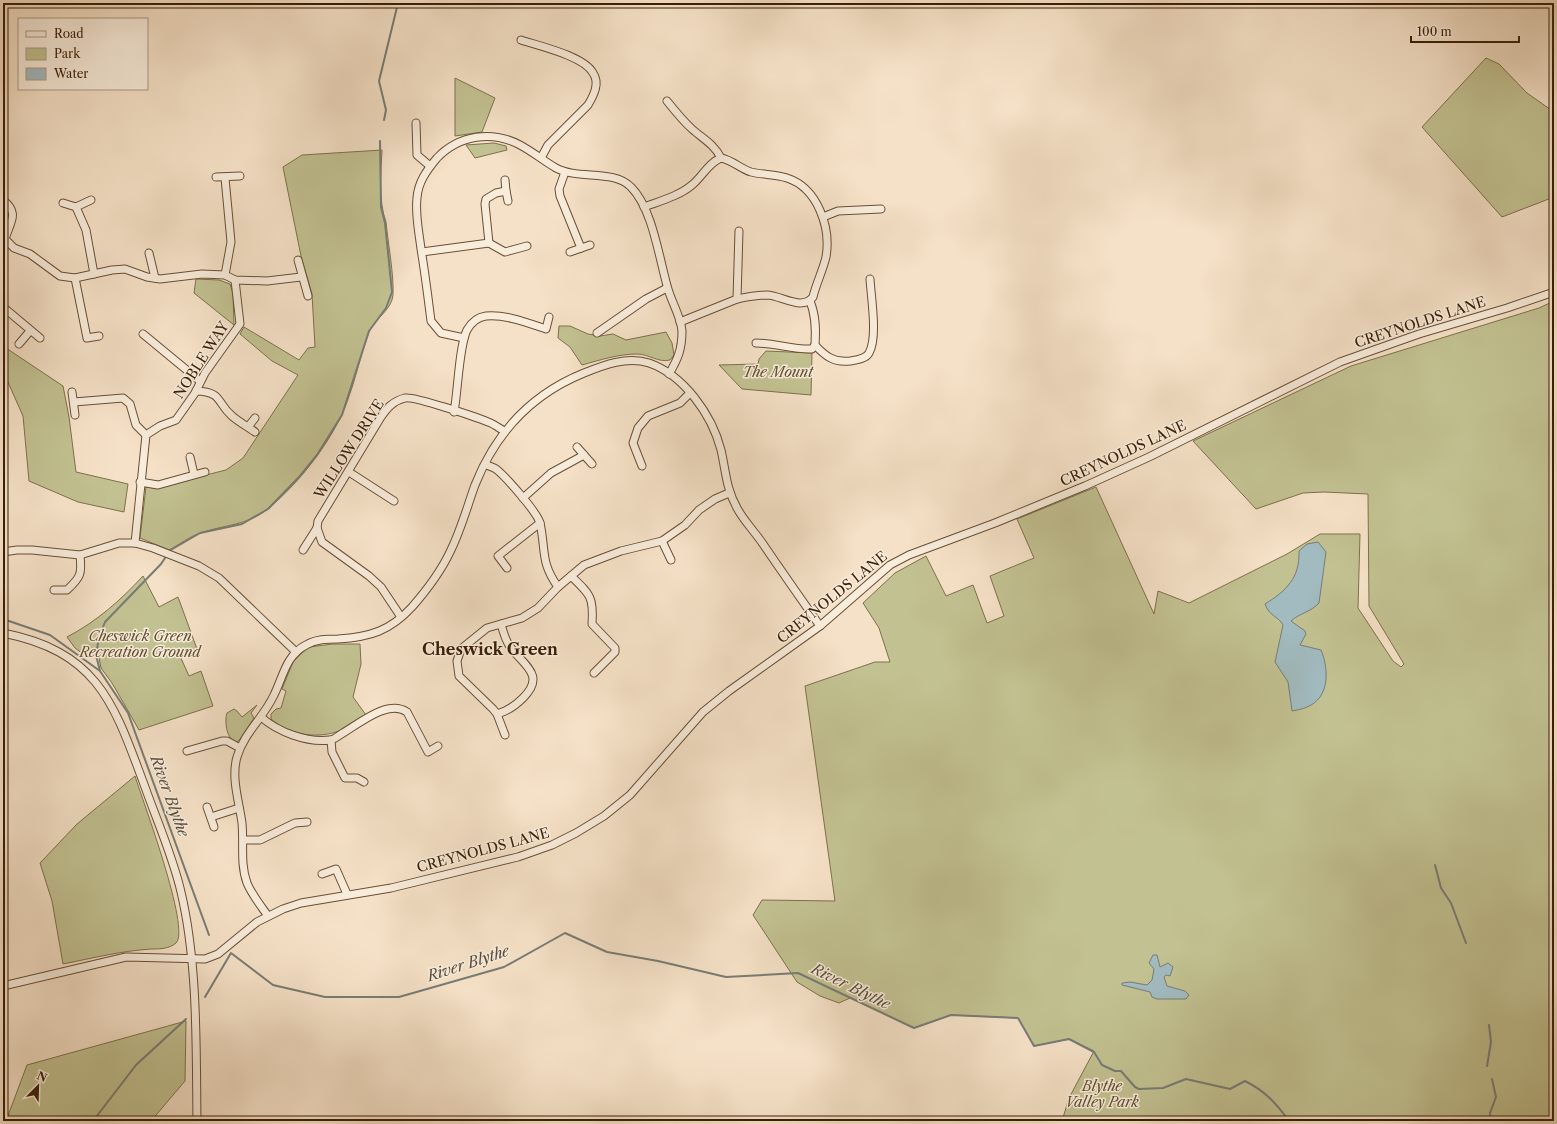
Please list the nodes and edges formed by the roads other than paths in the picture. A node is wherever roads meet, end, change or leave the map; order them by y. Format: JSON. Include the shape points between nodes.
{"nodes":[{"id":1,"x":521,"y":40,"type":"dead end"},
{"id":2,"x":667,"y":101,"type":"dead end"},
{"id":3,"x":416,"y":123,"type":"dead end"},
{"id":4,"x":541,"y":158,"type":"junction"},
{"id":5,"x":721,"y":158,"type":"junction"},
{"id":6,"x":430,"y":166,"type":"junction"},
{"id":7,"x":565,"y":172,"type":"junction"},
{"id":8,"x":240,"y":176,"type":"dead end"},
{"id":9,"x":216,"y":177,"type":"dead end"},
{"id":10,"x":225,"y":178,"type":"junction"},
{"id":11,"x":505,"y":180,"type":"dead end"},
{"id":12,"x":506,"y":191,"type":"junction"},
{"id":13,"x":3,"y":200,"type":"edge"},
{"id":14,"x":90,"y":200,"type":"dead end"},
{"id":15,"x":508,"y":201,"type":"dead end"},
{"id":16,"x":63,"y":203,"type":"dead end"},
{"id":17,"x":76,"y":207,"type":"junction"},
{"id":18,"x":644,"y":207,"type":"junction"},
{"id":19,"x":881,"y":209,"type":"dead end"},
{"id":20,"x":823,"y":217,"type":"junction"},
{"id":21,"x":739,"y":230,"type":"dead end"},
{"id":22,"x":4,"y":240,"type":"edge"},
{"id":23,"x":489,"y":243,"type":"junction"},
{"id":24,"x":590,"y":245,"type":"dead end"},
{"id":25,"x":526,"y":246,"type":"dead end"},
{"id":26,"x":581,"y":248,"type":"junction"},
{"id":27,"x":422,"y":252,"type":"junction"},
{"id":28,"x":570,"y":252,"type":"dead end"},
{"id":29,"x":149,"y":253,"type":"dead end"},
{"id":30,"x":298,"y":260,"type":"dead end"},
{"id":31,"x":94,"y":274,"type":"junction"},
{"id":32,"x":225,"y":275,"type":"junction"},
{"id":33,"x":301,"y":277,"type":"junction"},
{"id":34,"x":75,"y":278,"type":"junction"},
{"id":35,"x":155,"y":278,"type":"junction"},
{"id":36,"x":870,"y":279,"type":"dead end"},
{"id":37,"x":235,"y":280,"type":"junction"},
{"id":38,"x":667,"y":288,"type":"junction"},
{"id":39,"x":1554,"y":292,"type":"edge"},
{"id":40,"x":308,"y":296,"type":"dead end"},
{"id":41,"x":737,"y":299,"type":"junction"},
{"id":42,"x":810,"y":301,"type":"junction"},
{"id":43,"x":3,"y":307,"type":"edge"},
{"id":44,"x":549,"y":317,"type":"dead end"},
{"id":45,"x":680,"y":322,"type":"junction"},
{"id":46,"x":30,"y":330,"type":"junction"},
{"id":47,"x":597,"y":333,"type":"dead end"},
{"id":48,"x":143,"y":334,"type":"dead end"},
{"id":49,"x":99,"y":336,"type":"dead end"},
{"id":50,"x":40,"y":338,"type":"dead end"},
{"id":51,"x":464,"y":338,"type":"junction"},
{"id":52,"x":756,"y":343,"type":"dead end"},
{"id":53,"x":19,"y":344,"type":"dead end"},
{"id":54,"x":815,"y":345,"type":"junction"},
{"id":55,"x":669,"y":374,"type":"junction"},
{"id":56,"x":200,"y":380,"type":"junction"},
{"id":57,"x":196,"y":391,"type":"junction"},
{"id":58,"x":72,"y":392,"type":"dead end"},
{"id":59,"x":690,"y":393,"type":"junction"},
{"id":60,"x":74,"y":402,"type":"junction"},
{"id":61,"x":454,"y":412,"type":"junction"},
{"id":62,"x":75,"y":415,"type":"dead end"},
{"id":63,"x":255,"y":418,"type":"dead end"},
{"id":64,"x":248,"y":427,"type":"junction"},
{"id":65,"x":504,"y":431,"type":"junction"},
{"id":66,"x":255,"y":432,"type":"dead end"},
{"id":67,"x":146,"y":435,"type":"junction"},
{"id":68,"x":577,"y":447,"type":"dead end"},
{"id":69,"x":584,"y":455,"type":"junction"},
{"id":70,"x":190,"y":457,"type":"dead end"},
{"id":71,"x":485,"y":464,"type":"junction"},
{"id":72,"x":592,"y":464,"type":"dead end"},
{"id":73,"x":642,"y":466,"type":"dead end"},
{"id":74,"x":205,"y":472,"type":"dead end"},
{"id":75,"x":349,"y":472,"type":"junction"},
{"id":76,"x":194,"y":474,"type":"junction"},
{"id":77,"x":140,"y":482,"type":"junction"},
{"id":78,"x":729,"y":493,"type":"junction"},
{"id":79,"x":523,"y":498,"type":"junction"},
{"id":80,"x":394,"y":501,"type":"dead end"},
{"id":81,"x":540,"y":523,"type":"junction"},
{"id":82,"x":317,"y":528,"type":"junction"},
{"id":83,"x":662,"y":541,"type":"junction"},
{"id":84,"x":134,"y":542,"type":"junction"},
{"id":85,"x":303,"y":550,"type":"dead end"},
{"id":86,"x":3,"y":552,"type":"edge"},
{"id":87,"x":80,"y":555,"type":"junction"},
{"id":88,"x":671,"y":560,"type":"dead end"},
{"id":89,"x":507,"y":568,"type":"dead end"},
{"id":90,"x":571,"y":576,"type":"junction"},
{"id":91,"x":558,"y":587,"type":"junction"},
{"id":92,"x":54,"y":590,"type":"dead end"},
{"id":93,"x":401,"y":617,"type":"junction"},
{"id":94,"x":501,"y":624,"type":"junction"},
{"id":95,"x":820,"y":626,"type":"junction"},
{"id":96,"x":3,"y":633,"type":"edge"},
{"id":97,"x":296,"y":652,"type":"junction"},
{"id":98,"x":594,"y":673,"type":"dead end"},
{"id":99,"x":497,"y":714,"type":"junction"},
{"id":100,"x":261,"y":717,"type":"junction"},
{"id":101,"x":505,"y":734,"type":"dead end"},
{"id":102,"x":331,"y":740,"type":"junction"},
{"id":103,"x":438,"y":746,"type":"dead end"},
{"id":104,"x":240,"y":748,"type":"junction"},
{"id":105,"x":187,"y":751,"type":"dead end"},
{"id":106,"x":364,"y":782,"type":"dead end"},
{"id":107,"x":207,"y":807,"type":"dead end"},
{"id":108,"x":240,"y":808,"type":"junction"},
{"id":109,"x":211,"y":817,"type":"junction"},
{"id":110,"x":308,"y":822,"type":"dead end"},
{"id":111,"x":214,"y":827,"type":"dead end"},
{"id":112,"x":243,"y":840,"type":"junction"},
{"id":113,"x":322,"y":874,"type":"dead end"},
{"id":114,"x":347,"y":894,"type":"junction"},
{"id":115,"x":268,"y":916,"type":"junction"},
{"id":116,"x":191,"y":959,"type":"junction"},
{"id":117,"x":3,"y":986,"type":"edge"},
{"id":118,"x":197,"y":1121,"type":"edge"}],
"edges":[{"from":1,"to":4,"type":"street","via":[[582,63],[594,74],[596,81],[588,105],[548,146]]},
{"from":2,"to":5,"type":"street","via":[[688,124],[716,147]]},
{"from":3,"to":6,"type":"street","via":[[417,155]]},
{"from":4,"to":6,"type":"street","via":[[508,140],[476,137],[452,146]]},
{"from":4,"to":7,"type":"street"},
{"from":5,"to":18,"type":"street","via":[[713,161],[692,185],[676,195]]},
{"from":5,"to":20,"type":"street","via":[[746,170],[787,178],[797,183],[813,198]]},
{"from":6,"to":27,"type":"street","via":[[422,178],[417,198]]},
{"from":7,"to":18,"type":"street","via":[[623,181],[637,193]]},
{"from":7,"to":26,"type":"street","via":[[559,189],[560,196]]},
{"from":8,"to":10,"type":"street"},
{"from":9,"to":10,"type":"street"},
{"from":10,"to":32,"type":"street","via":[[231,242]]},
{"from":11,"to":12,"type":"street"},
{"from":12,"to":15,"type":"street"},
{"from":12,"to":23,"type":"street","via":[[486,199]]},
{"from":13,"to":22,"type":"street","via":[[12,207],[13,212]]},
{"from":14,"to":17,"type":"street"},
{"from":16,"to":17,"type":"street"},
{"from":17,"to":31,"type":"street","via":[[86,230]]},
{"from":18,"to":38,"type":"street","via":[[658,248]]},
{"from":19,"to":20,"type":"street","via":[[838,211]]},
{"from":20,"to":42,"type":"street","via":[[826,256]]},
{"from":21,"to":41,"type":"street"},
{"from":22,"to":34,"type":"street","via":[[14,248],[30,254],[56,274]]},
{"from":23,"to":25,"type":"street","via":[[505,252]]},
{"from":23,"to":27,"type":"street"},
{"from":24,"to":26,"type":"street"},
{"from":26,"to":28,"type":"street"},
{"from":27,"to":51,"type":"street","via":[[431,321],[441,333]]},
{"from":29,"to":35,"type":"street"},
{"from":30,"to":33,"type":"street"},
{"from":31,"to":34,"type":"street"},
{"from":31,"to":35,"type":"street","via":[[125,269]]},
{"from":32,"to":35,"type":"street"},
{"from":32,"to":37,"type":"street"},
{"from":33,"to":37,"type":"street","via":[[267,281]]},
{"from":33,"to":40,"type":"street"},
{"from":34,"to":49,"type":"street","via":[[87,342]]},
{"from":36,"to":54,"type":"street","via":[[873,340],[869,353],[857,360],[834,360],[826,357]]},
{"from":37,"to":56,"type":"street","name":"NOBLE WAY","via":[[240,324]]},
{"from":38,"to":45,"type":"street"},
{"from":38,"to":47,"type":"street","via":[[646,299]]},
{"from":39,"to":95,"type":"street","name":"CREYNOLDS LANE","via":[[1419,334],[1340,362],[1085,486],[995,523],[909,554],[878,574]]},
{"from":41,"to":42,"type":"street","via":[[769,295],[798,304]]},
{"from":41,"to":45,"type":"street"},
{"from":42,"to":54,"type":"street","via":[[814,311]]},
{"from":43,"to":46,"type":"street"},
{"from":44,"to":51,"type":"street","via":[[546,329],[498,316],[485,316],[472,324]]},
{"from":45,"to":55,"type":"street","via":[[681,353]]},
{"from":46,"to":50,"type":"street"},
{"from":46,"to":53,"type":"street"},
{"from":48,"to":56,"type":"street"},
{"from":51,"to":61,"type":"street"},
{"from":52,"to":54,"type":"street","via":[[773,343],[805,349],[812,349]]},
{"from":55,"to":59,"type":"street"},
{"from":55,"to":65,"type":"street","via":[[648,363],[627,360],[590,371],[549,390],[529,405]]},
{"from":56,"to":57,"type":"street","name":"NOBLE WAY"},
{"from":57,"to":64,"type":"street","via":[[205,391],[219,398],[233,416]]},
{"from":57,"to":67,"type":"street","name":"NOBLE WAY","via":[[176,420]]},
{"from":58,"to":60,"type":"street"},
{"from":59,"to":73,"type":"street","via":[[680,403],[648,416],[638,428],[633,443]]},
{"from":59,"to":78,"type":"street","via":[[704,412],[716,436]]},
{"from":60,"to":62,"type":"street"},
{"from":60,"to":67,"type":"street","via":[[123,398],[130,404],[136,425]]},
{"from":61,"to":65,"type":"street","name":"WILLOW DRIVE","via":[[488,422]]},
{"from":61,"to":75,"type":"street","name":"WILLOW DRIVE","via":[[413,398],[394,402],[381,418]]},
{"from":63,"to":64,"type":"street"},
{"from":64,"to":66,"type":"street"},
{"from":65,"to":71,"type":"street"},
{"from":67,"to":77,"type":"street"},
{"from":68,"to":69,"type":"street"},
{"from":69,"to":72,"type":"street"},
{"from":69,"to":79,"type":"street","via":[[551,473]]},
{"from":70,"to":76,"type":"street"},
{"from":71,"to":79,"type":"street","via":[[496,469]]},
{"from":71,"to":93,"type":"street","via":[[450,553],[427,587]]},
{"from":74,"to":76,"type":"street"},
{"from":75,"to":80,"type":"street"},
{"from":75,"to":82,"type":"street","name":"WILLOW DRIVE","via":[[318,522]]},
{"from":76,"to":77,"type":"street","via":[[158,485]]},
{"from":77,"to":84,"type":"street"},
{"from":78,"to":83,"type":"street","via":[[715,498],[685,525]]},
{"from":78,"to":95,"type":"street","via":[[738,511]]},
{"from":79,"to":81,"type":"street","via":[[536,512]]},
{"from":81,"to":89,"type":"street","via":[[498,556]]},
{"from":81,"to":91,"type":"street","via":[[548,574]]},
{"from":82,"to":85,"type":"street","name":"WILLOW DRIVE"},
{"from":82,"to":93,"type":"street","via":[[322,542],[381,587]]},
{"from":83,"to":88,"type":"street"},
{"from":83,"to":90,"type":"street","via":[[600,558],[584,565]]},
{"from":84,"to":87,"type":"street","via":[[119,543]]},
{"from":84,"to":97,"type":"street","via":[[189,561],[220,578]]},
{"from":86,"to":87,"type":"street","via":[[32,550]]},
{"from":87,"to":92,"type":"street","via":[[82,569],[79,579],[67,590]]},
{"from":90,"to":91,"type":"street"},
{"from":90,"to":98,"type":"street","via":[[593,602],[592,624],[615,648],[615,652]]},
{"from":91,"to":94,"type":"street","via":[[538,608],[522,618]]},
{"from":93,"to":97,"type":"street","via":[[382,631],[356,637],[315,641]]},
{"from":94,"to":99,"type":"street","via":[[509,644],[534,674],[534,682],[512,708]]},
{"from":94,"to":99,"type":"street","via":[[487,628],[471,640],[461,649],[457,662],[459,676]]},
{"from":95,"to":114,"type":"street","name":"CREYNOLDS LANE","via":[[703,712],[630,795],[576,834],[518,857],[391,888]]},
{"from":96,"to":116,"type":"street","via":[[33,640],[76,662],[110,702],[126,736],[181,891]]},
{"from":97,"to":100,"type":"street","via":[[286,665],[274,696]]},
{"from":99,"to":101,"type":"street"},
{"from":100,"to":102,"type":"street","via":[[276,728],[294,736]]},
{"from":100,"to":104,"type":"street"},
{"from":102,"to":103,"type":"street","via":[[384,709],[401,708],[407,712],[428,752]]},
{"from":102,"to":106,"type":"street","via":[[332,752],[345,778],[357,778]]},
{"from":104,"to":105,"type":"street","via":[[228,741],[222,741]]},
{"from":104,"to":108,"type":"street","via":[[235,770]]},
{"from":107,"to":109,"type":"street"},
{"from":108,"to":109,"type":"street"},
{"from":108,"to":112,"type":"street"},
{"from":109,"to":111,"type":"street"},
{"from":110,"to":112,"type":"street","via":[[295,822],[260,840]]},
{"from":112,"to":115,"type":"street","via":[[248,885]]},
{"from":113,"to":114,"type":"street","via":[[336,869]]},
{"from":114,"to":115,"type":"street","name":"CREYNOLDS LANE","via":[[301,903]]},
{"from":115,"to":116,"type":"street","name":"CREYNOLDS LANE","via":[[244,931],[212,957]]},
{"from":116,"to":117,"type":"street","name":"CREYNOLDS LANE","via":[[126,957]]},
{"from":116,"to":118,"type":"street","via":[[196,1038]]}]}
